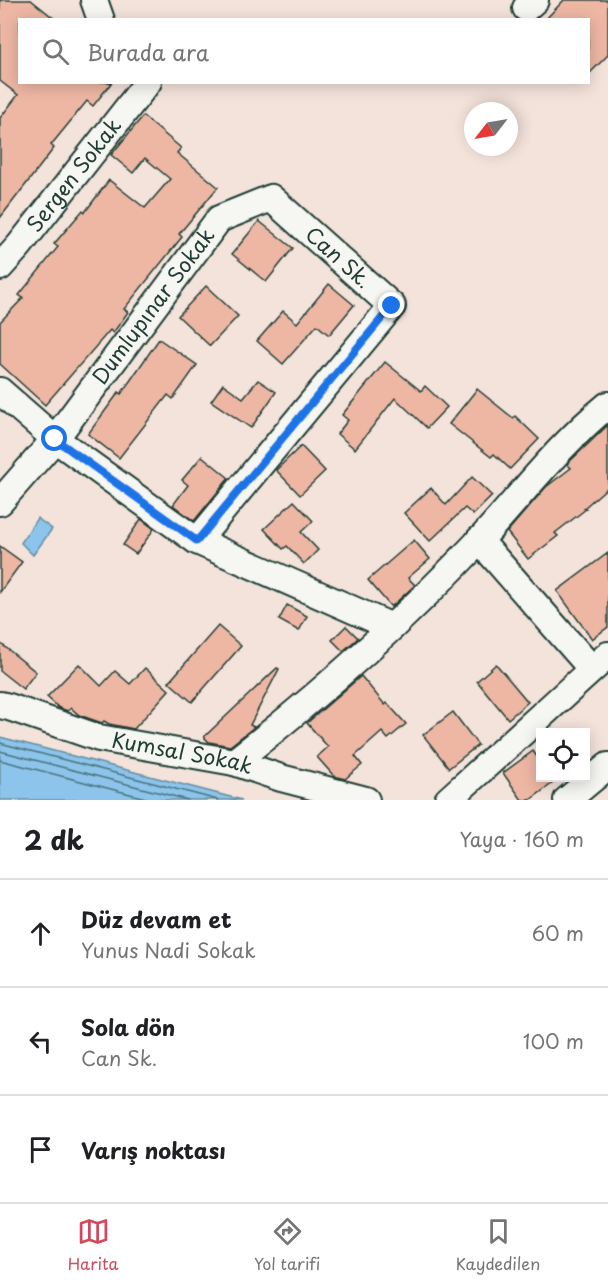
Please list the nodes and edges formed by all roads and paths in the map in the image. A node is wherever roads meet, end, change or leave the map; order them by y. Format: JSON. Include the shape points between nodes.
{"nodes":[{"id":1,"x":94,"y":0,"type":"edge"},
{"id":2,"x":100,"y":18,"type":"edge"},
{"id":3,"x":146,"y":84,"type":"edge"},
{"id":4,"x":271,"y":198,"type":"joint"},
{"id":5,"x":0,"y":267,"type":"edge"},
{"id":6,"x":0,"y":392,"type":"edge"},
{"id":7,"x":608,"y":405,"type":"edge"},
{"id":8,"x":55,"y":439,"type":"junction"},
{"id":9,"x":0,"y":502,"type":"edge"},
{"id":10,"x":479,"y":540,"type":"junction"},
{"id":11,"x":197,"y":541,"type":"junction"},
{"id":12,"x":392,"y":627,"type":"junction"},
{"id":13,"x":600,"y":661,"type":"edge"},
{"id":14,"x":0,"y":705,"type":"edge"},
{"id":15,"x":234,"y":762,"type":"junction"},
{"id":16,"x":608,"y":766,"type":"edge"},
{"id":17,"x":366,"y":800,"type":"edge"},
{"id":18,"x":448,"y":800,"type":"edge"},
{"id":19,"x":567,"y":800,"type":"edge"}],
"edges":[{"from":1,"to":2,"type":"street"},
{"from":3,"to":5,"type":"street","name":"Sergen Sokak"},
{"from":4,"to":8,"type":"street","name":"Dumlupınar Sokak","via":[[219,219]]},
{"from":4,"to":11,"type":"street","name":"Can Sk.","via":[[392,306]]},
{"from":6,"to":8,"type":"street"},
{"from":7,"to":10,"type":"street","via":[[581,427]]},
{"from":8,"to":9,"type":"street","name":"Dumlupınar Sokak"},
{"from":8,"to":11,"type":"street"},
{"from":10,"to":12,"type":"street"},
{"from":10,"to":13,"type":"street"},
{"from":11,"to":12,"type":"street"},
{"from":12,"to":15,"type":"street","via":[[303,708]]},
{"from":13,"to":18,"type":"street"},
{"from":14,"to":15,"type":"street","name":"Kumsal Sokak","via":[[99,738]]},
{"from":15,"to":17,"type":"street","name":"Kumsal Sokak"},
{"from":16,"to":19,"type":"street"}]}
